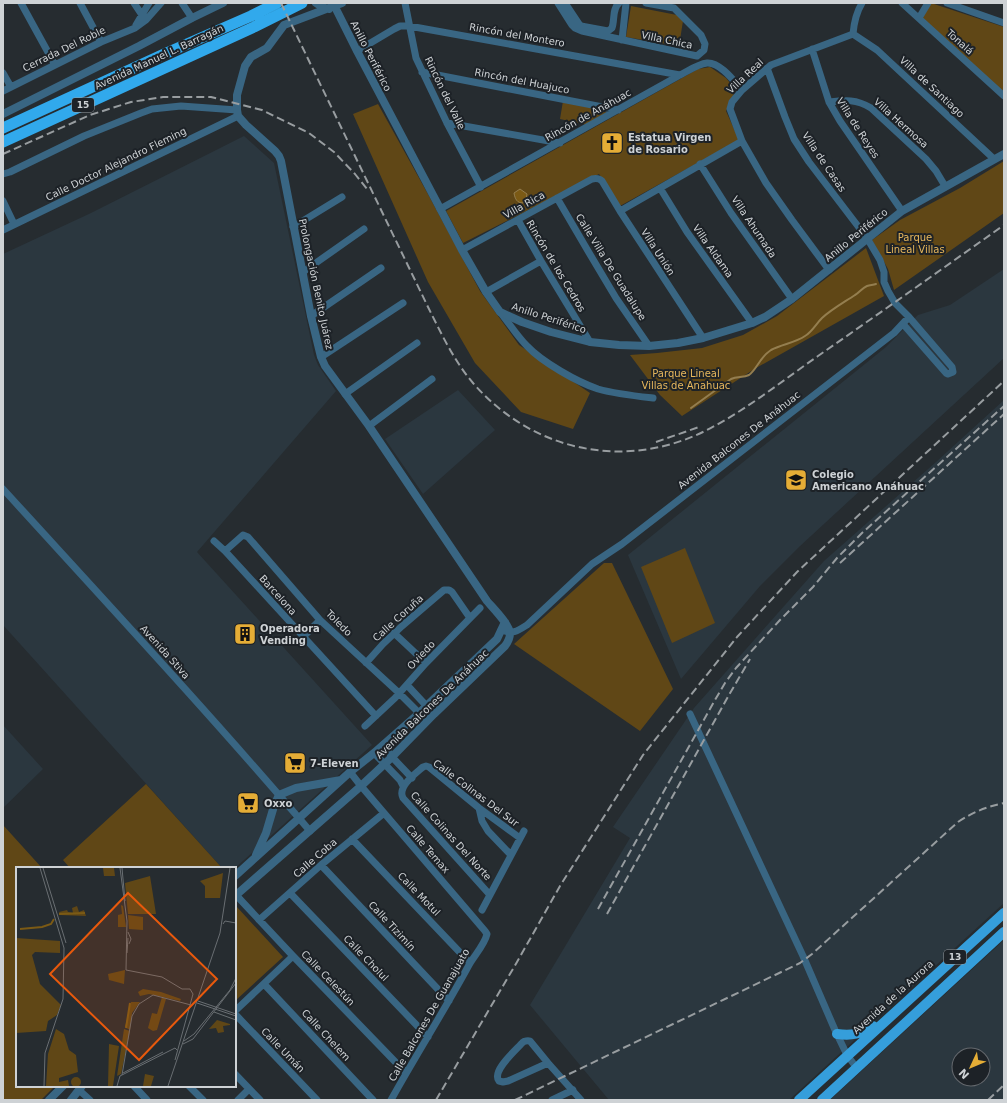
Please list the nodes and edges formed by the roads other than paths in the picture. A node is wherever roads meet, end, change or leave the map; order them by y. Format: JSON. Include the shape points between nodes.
{"nodes":[{"id":1,"x":21,"y":3,"type":"edge"},
{"id":2,"x":80,"y":3,"type":"edge"},
{"id":3,"x":134,"y":3,"type":"edge"},
{"id":4,"x":149,"y":3,"type":"edge"},
{"id":5,"x":161,"y":3,"type":"edge"},
{"id":6,"x":182,"y":3,"type":"edge"},
{"id":7,"x":223,"y":3,"type":"edge"},
{"id":8,"x":266,"y":3,"type":"edge"},
{"id":9,"x":273,"y":3,"type":"edge"},
{"id":10,"x":277,"y":3,"type":"edge"},
{"id":11,"x":296,"y":3,"type":"edge"},
{"id":12,"x":302,"y":3,"type":"edge"},
{"id":13,"x":316,"y":3,"type":"edge"},
{"id":14,"x":405,"y":3,"type":"edge"},
{"id":15,"x":558,"y":3,"type":"edge"},
{"id":16,"x":565,"y":3,"type":"edge"},
{"id":17,"x":619,"y":3,"type":"edge"},
{"id":18,"x":626,"y":3,"type":"edge"},
{"id":19,"x":646,"y":3,"type":"edge"},
{"id":20,"x":862,"y":3,"type":"edge"},
{"id":21,"x":902,"y":3,"type":"edge"},
{"id":22,"x":928,"y":3,"type":"edge"},
{"id":23,"x":947,"y":3,"type":"edge"},
{"id":24,"x":335,"y":6,"type":"edge"},
{"id":25,"x":143,"y":18,"type":"junction"},
{"id":26,"x":192,"y":18,"type":"junction"},
{"id":27,"x":303,"y":18,"type":"junction"},
{"id":28,"x":919,"y":18,"type":"junction"},
{"id":29,"x":1004,"y":23,"type":"edge"},
{"id":30,"x":409,"y":26,"type":"junction"},
{"id":31,"x":578,"y":27,"type":"junction"},
{"id":32,"x":281,"y":29,"type":"junction"},
{"id":33,"x":853,"y":34,"type":"junction"},
{"id":34,"x":622,"y":40,"type":"junction"},
{"id":35,"x":101,"y":42,"type":"junction"},
{"id":36,"x":812,"y":49,"type":"junction"},
{"id":37,"x":357,"y":51,"type":"junction"},
{"id":38,"x":55,"y":65,"type":"junction"},
{"id":39,"x":768,"y":68,"type":"junction"},
{"id":40,"x":422,"y":72,"type":"junction"},
{"id":41,"x":3,"y":73,"type":"edge"},
{"id":42,"x":680,"y":75,"type":"junction"},
{"id":43,"x":10,"y":87,"type":"junction"},
{"id":44,"x":742,"y":90,"type":"junction"},
{"id":45,"x":3,"y":91,"type":"edge"},
{"id":46,"x":1004,"y":96,"type":"edge"},
{"id":47,"x":829,"y":102,"type":"junction"},
{"id":48,"x":618,"y":110,"type":"junction"},
{"id":49,"x":237,"y":113,"type":"junction"},
{"id":50,"x":3,"y":114,"type":"edge"},
{"id":51,"x":447,"y":123,"type":"junction"},
{"id":52,"x":3,"y":128,"type":"edge"},
{"id":53,"x":742,"y":141,"type":"junction"},
{"id":54,"x":3,"y":142,"type":"edge"},
{"id":55,"x":560,"y":142,"type":"junction"},
{"id":56,"x":1004,"y":154,"type":"edge"},
{"id":57,"x":994,"y":159,"type":"junction"},
{"id":58,"x":700,"y":164,"type":"junction"},
{"id":59,"x":3,"y":174,"type":"edge"},
{"id":60,"x":597,"y":178,"type":"joint"},
{"id":61,"x":945,"y":186,"type":"junction"},
{"id":62,"x":481,"y":187,"type":"junction"},
{"id":63,"x":660,"y":188,"type":"junction"},
{"id":64,"x":342,"y":197,"type":"dead end"},
{"id":65,"x":557,"y":198,"type":"junction"},
{"id":66,"x":3,"y":201,"type":"edge"},
{"id":67,"x":440,"y":209,"type":"junction"},
{"id":68,"x":902,"y":210,"type":"junction"},
{"id":69,"x":620,"y":211,"type":"junction"},
{"id":70,"x":518,"y":220,"type":"junction"},
{"id":71,"x":14,"y":224,"type":"junction"},
{"id":72,"x":293,"y":227,"type":"junction"},
{"id":73,"x":364,"y":229,"type":"dead end"},
{"id":74,"x":3,"y":230,"type":"edge"},
{"id":75,"x":867,"y":238,"type":"junction"},
{"id":76,"x":462,"y":250,"type":"junction"},
{"id":77,"x":541,"y":261,"type":"junction"},
{"id":78,"x":381,"y":268,"type":"dead end"},
{"id":79,"x":829,"y":270,"type":"junction"},
{"id":80,"x":303,"y":272,"type":"junction"},
{"id":81,"x":486,"y":292,"type":"junction"},
{"id":82,"x":792,"y":299,"type":"junction"},
{"id":83,"x":403,"y":303,"type":"dead end"},
{"id":84,"x":500,"y":312,"type":"junction"},
{"id":85,"x":311,"y":316,"type":"junction"},
{"id":86,"x":909,"y":317,"type":"junction"},
{"id":87,"x":752,"y":323,"type":"junction"},
{"id":88,"x":903,"y":324,"type":"junction"},
{"id":89,"x":919,"y":328,"type":"junction"},
{"id":90,"x":913,"y":334,"type":"junction"},
{"id":91,"x":703,"y":338,"type":"junction"},
{"id":92,"x":417,"y":342,"type":"dead end"},
{"id":93,"x":590,"y":342,"type":"junction"},
{"id":94,"x":649,"y":346,"type":"junction"},
{"id":95,"x":935,"y":346,"type":"junction"},
{"id":96,"x":928,"y":352,"type":"junction"},
{"id":97,"x":321,"y":357,"type":"junction"},
{"id":98,"x":432,"y":379,"type":"dead end"},
{"id":99,"x":345,"y":394,"type":"junction"},
{"id":100,"x":653,"y":398,"type":"dead end"},
{"id":101,"x":369,"y":426,"type":"junction"},
{"id":102,"x":3,"y":489,"type":"edge"},
{"id":103,"x":214,"y":540,"type":"dead end"},
{"id":104,"x":225,"y":551,"type":"junction"},
{"id":105,"x":480,"y":608,"type":"dead end"},
{"id":106,"x":470,"y":618,"type":"junction"},
{"id":107,"x":320,"y":620,"type":"junction"},
{"id":108,"x":505,"y":622,"type":"junction"},
{"id":109,"x":501,"y":630,"type":"junction"},
{"id":110,"x":394,"y":633,"type":"junction"},
{"id":111,"x":510,"y":633,"type":"junction"},
{"id":112,"x":303,"y":637,"type":"junction"},
{"id":113,"x":366,"y":663,"type":"junction"},
{"id":114,"x":426,"y":663,"type":"junction"},
{"id":115,"x":407,"y":685,"type":"junction"},
{"id":116,"x":399,"y":694,"type":"junction"},
{"id":117,"x":428,"y":704,"type":"junction"},
{"id":118,"x":436,"y":713,"type":"junction"},
{"id":119,"x":417,"y":714,"type":"junction"},
{"id":120,"x":690,"y":714,"type":"dead end"},
{"id":121,"x":376,"y":716,"type":"junction"},
{"id":122,"x":425,"y":723,"type":"junction"},
{"id":123,"x":365,"y":726,"type":"dead end"},
{"id":124,"x":384,"y":744,"type":"junction"},
{"id":125,"x":374,"y":753,"type":"junction"},
{"id":126,"x":392,"y":757,"type":"junction"},
{"id":127,"x":384,"y":764,"type":"junction"},
{"id":128,"x":350,"y":772,"type":"junction"},
{"id":129,"x":412,"y":778,"type":"junction"},
{"id":130,"x":342,"y":780,"type":"junction"},
{"id":131,"x":361,"y":786,"type":"junction"},
{"id":132,"x":403,"y":786,"type":"junction"},
{"id":133,"x":279,"y":795,"type":"junction"},
{"id":134,"x":479,"y":808,"type":"junction"},
{"id":135,"x":384,"y":813,"type":"junction"},
{"id":136,"x":300,"y":819,"type":"junction"},
{"id":137,"x":310,"y":831,"type":"junction"},
{"id":138,"x":524,"y":831,"type":"dead end"},
{"id":139,"x":520,"y":838,"type":"junction"},
{"id":140,"x":352,"y":839,"type":"junction"},
{"id":141,"x":511,"y":855,"type":"junction"},
{"id":142,"x":253,"y":860,"type":"junction"},
{"id":143,"x":321,"y":865,"type":"junction"},
{"id":144,"x":243,"y":869,"type":"junction"},
{"id":145,"x":236,"y":875,"type":"edge"},
{"id":146,"x":236,"y":878,"type":"edge"},
{"id":147,"x":290,"y":893,"type":"junction"},
{"id":148,"x":236,"y":894,"type":"edge"},
{"id":149,"x":490,"y":895,"type":"junction"},
{"id":150,"x":236,"y":896,"type":"edge"},
{"id":151,"x":482,"y":910,"type":"dead end"},
{"id":152,"x":1004,"y":913,"type":"edge"},
{"id":153,"x":259,"y":920,"type":"junction"},
{"id":154,"x":1004,"y":932,"type":"edge"},
{"id":155,"x":485,"y":940,"type":"joint"},
{"id":156,"x":293,"y":956,"type":"junction"},
{"id":157,"x":470,"y":963,"type":"junction"},
{"id":158,"x":264,"y":984,"type":"junction"},
{"id":159,"x":449,"y":1002,"type":"junction"},
{"id":160,"x":236,"y":1011,"type":"edge"},
{"id":161,"x":236,"y":1013,"type":"edge"},
{"id":162,"x":893,"y":1013,"type":"junction"},
{"id":163,"x":837,"y":1034,"type":"junction"},
{"id":164,"x":428,"y":1037,"type":"junction"},
{"id":165,"x":847,"y":1055,"type":"junction"},
{"id":166,"x":548,"y":1063,"type":"junction"},
{"id":167,"x":856,"y":1067,"type":"junction"},
{"id":168,"x":406,"y":1073,"type":"junction"},
{"id":169,"x":236,"y":1075,"type":"edge"},
{"id":170,"x":62,"y":1087,"type":"edge"},
{"id":171,"x":135,"y":1087,"type":"edge"},
{"id":172,"x":190,"y":1087,"type":"edge"},
{"id":173,"x":81,"y":1088,"type":"edge"},
{"id":174,"x":249,"y":1089,"type":"junction"},
{"id":175,"x":573,"y":1090,"type":"junction"},
{"id":176,"x":49,"y":1100,"type":"edge"},
{"id":177,"x":71,"y":1100,"type":"edge"},
{"id":178,"x":90,"y":1100,"type":"edge"},
{"id":179,"x":147,"y":1100,"type":"edge"},
{"id":180,"x":203,"y":1100,"type":"edge"},
{"id":181,"x":238,"y":1100,"type":"edge"},
{"id":182,"x":260,"y":1100,"type":"edge"},
{"id":183,"x":317,"y":1100,"type":"edge"},
{"id":184,"x":374,"y":1100,"type":"edge"},
{"id":185,"x":391,"y":1100,"type":"edge"},
{"id":186,"x":552,"y":1100,"type":"edge"},
{"id":187,"x":581,"y":1100,"type":"edge"},
{"id":188,"x":799,"y":1100,"type":"edge"},
{"id":189,"x":822,"y":1100,"type":"edge"}],
"edges":[{"from":1,"to":38,"type":"street"},
{"from":2,"to":35,"type":"street"},
{"from":3,"to":25,"type":"street"},
{"from":4,"to":25,"type":"street","name":"Cerrada Del Roble"},
{"from":5,"to":25,"type":"street","name":"Cerrada Del Roble"},
{"from":6,"to":26,"type":"street"},
{"from":7,"to":26,"type":"street"},
{"from":8,"to":32,"type":"street","via":[[279,21]]},
{"from":9,"to":32,"type":"street"},
{"from":10,"to":52,"type":"highway","name":"Avenida Manuel L. Barragán","number":"15"},
{"from":11,"to":27,"type":"street"},
{"from":12,"to":54,"type":"highway","name":"Avenida Manuel L. Barragán","number":"15"},
{"from":13,"to":24,"type":"street","via":[[322,7]]},
{"from":14,"to":30,"type":"street","name":"Rincón del Valle"},
{"from":15,"to":31,"type":"street","via":[[572,25]]},
{"from":16,"to":31,"type":"street"},
{"from":17,"to":31,"type":"street","via":[[610,30]]},
{"from":18,"to":34,"type":"street"},
{"from":19,"to":34,"type":"street","name":"Villa Chica","via":[[674,8],[701,36],[705,44],[704,50],[697,56]]},
{"from":20,"to":33,"type":"street","via":[[854,22]]},
{"from":21,"to":28,"type":"street","name":"Tonalá"},
{"from":22,"to":28,"type":"street"},
{"from":23,"to":29,"type":"street"},
{"from":24,"to":27,"type":"street"},
{"from":24,"to":37,"type":"street","name":"Anillo Periférico"},
{"from":25,"to":35,"type":"street","name":"Cerrada Del Roble","via":[[135,28]]},
{"from":26,"to":50,"type":"street"},
{"from":27,"to":32,"type":"street"},
{"from":28,"to":46,"type":"street","name":"Tonalá"},
{"from":30,"to":37,"type":"street","name":"Rincón del Montero","via":[[400,26]]},
{"from":30,"to":40,"type":"street","name":"Rincón del Valle"},
{"from":30,"to":42,"type":"street","name":"Rincón del Montero"},
{"from":31,"to":34,"type":"street","name":"Villa Chica","via":[[582,31]]},
{"from":32,"to":49,"type":"street","via":[[267,48],[251,57],[245,66],[237,95]]},
{"from":33,"to":36,"type":"street","name":"Villa Real"},
{"from":33,"to":57,"type":"street","name":"Villa de Santiago","via":[[877,50]]},
{"from":35,"to":38,"type":"street","name":"Cerrada Del Roble"},
{"from":36,"to":39,"type":"street","name":"Villa Real"},
{"from":36,"to":47,"type":"street","name":"Villa de Reyes"},
{"from":37,"to":67,"type":"street","name":"Anillo Periférico"},
{"from":38,"to":43,"type":"street","name":"Cerrada Del Roble"},
{"from":39,"to":44,"type":"street","name":"Villa Real"},
{"from":39,"to":75,"type":"street","name":"Villa de Casas","via":[[794,138],[817,173]]},
{"from":40,"to":48,"type":"street","name":"Rincón del Huajuco"},
{"from":40,"to":51,"type":"street","name":"Rincón del Valle"},
{"from":41,"to":43,"type":"street"},
{"from":42,"to":44,"type":"street","name":"Rincón de Anáhuac","via":[[702,64],[711,63],[719,66]]},
{"from":42,"to":48,"type":"street","name":"Rincón de Anáhuac"},
{"from":43,"to":45,"type":"street","name":"Cerrada Del Roble"},
{"from":44,"to":53,"type":"street","name":"Villa Real","via":[[732,102],[730,112]]},
{"from":47,"to":61,"type":"street","name":"Villa Hermosa","via":[[855,101],[871,108],[926,159]]},
{"from":47,"to":68,"type":"street","name":"Villa de Reyes"},
{"from":48,"to":55,"type":"street","name":"Rincón de Anáhuac"},
{"from":49,"to":59,"type":"street","via":[[181,106],[147,111],[84,136]]},
{"from":49,"to":71,"type":"street","name":"Calle Doctor Alejandro Fleming"},
{"from":49,"to":72,"type":"street","name":"Prolongación Benito Juárez","via":[[246,126],[279,156]]},
{"from":51,"to":55,"type":"street"},
{"from":51,"to":62,"type":"street","name":"Rincón del Valle"},
{"from":53,"to":58,"type":"street"},
{"from":53,"to":79,"type":"street","name":"Villa Real","via":[[766,182]]},
{"from":55,"to":62,"type":"street","name":"Rincón de Anáhuac"},
{"from":56,"to":57,"type":"street","name":"Anillo Periférico"},
{"from":57,"to":61,"type":"street","name":"Anillo Periférico"},
{"from":58,"to":63,"type":"street"},
{"from":58,"to":82,"type":"street","name":"Villa Ahumada"},
{"from":60,"to":65,"type":"street","name":"Villa Rica"},
{"from":60,"to":69,"type":"street","name":"Villa Unión","via":[[602,181]]},
{"from":61,"to":68,"type":"street","name":"Anillo Periférico"},
{"from":62,"to":67,"type":"street","name":"Rincón de Anáhuac"},
{"from":63,"to":69,"type":"street"},
{"from":63,"to":87,"type":"street","name":"Villa Aldama","via":[[687,232]]},
{"from":64,"to":72,"type":"street"},
{"from":65,"to":70,"type":"street","name":"Villa Rica"},
{"from":65,"to":94,"type":"street","name":"Calle Villa De Guadalupe","via":[[616,298]]},
{"from":66,"to":71,"type":"street"},
{"from":67,"to":76,"type":"street","name":"Anillo Periférico"},
{"from":68,"to":75,"type":"street","name":"Anillo Periférico"},
{"from":69,"to":91,"type":"street","name":"Villa Unión"},
{"from":70,"to":76,"type":"street","name":"Villa Rica"},
{"from":70,"to":77,"type":"street","name":"Rincón de los Cedros"},
{"from":71,"to":74,"type":"street","name":"Calle Doctor Alejandro Fleming"},
{"from":72,"to":80,"type":"street","name":"Prolongación Benito Juárez"},
{"from":73,"to":80,"type":"street"},
{"from":75,"to":79,"type":"street","name":"Anillo Periférico"},
{"from":75,"to":86,"type":"street","via":[[880,260],[888,291],[895,303]]},
{"from":76,"to":81,"type":"street","name":"Anillo Periférico"},
{"from":77,"to":81,"type":"street"},
{"from":77,"to":93,"type":"street","name":"Rincón de los Cedros"},
{"from":78,"to":85,"type":"street"},
{"from":79,"to":82,"type":"street","name":"Anillo Periférico"},
{"from":80,"to":85,"type":"street","name":"Prolongación Benito Juárez"},
{"from":81,"to":84,"type":"street","name":"Anillo Periférico"},
{"from":82,"to":87,"type":"street","name":"Anillo Periférico"},
{"from":83,"to":97,"type":"street"},
{"from":84,"to":93,"type":"street","name":"Anillo Periférico","via":[[552,332]]},
{"from":84,"to":100,"type":"street","via":[[526,346],[555,368],[597,389]]},
{"from":85,"to":97,"type":"street","name":"Prolongación Benito Juárez"},
{"from":86,"to":88,"type":"street","name":"Avenida Balcones De Anáhuac"},
{"from":86,"to":89,"type":"street"},
{"from":87,"to":91,"type":"street","name":"Anillo Periférico"},
{"from":88,"to":90,"type":"street"},
{"from":88,"to":111,"type":"street","name":"Avenida Balcones De Anáhuac","via":[[617,548],[592,564],[527,625]]},
{"from":89,"to":90,"type":"street"},
{"from":89,"to":95,"type":"street"},
{"from":90,"to":96,"type":"street"},
{"from":91,"to":94,"type":"street","name":"Anillo Periférico"},
{"from":92,"to":99,"type":"street"},
{"from":93,"to":94,"type":"street","name":"Anillo Periférico"},
{"from":95,"to":96,"type":"street"},
{"from":95,"to":96,"type":"street","via":[[952,367],[952,373],[948,374]]},
{"from":97,"to":99,"type":"street","name":"Prolongación Benito Juárez"},
{"from":98,"to":101,"type":"street"},
{"from":99,"to":101,"type":"street","name":"Prolongación Benito Juárez"},
{"from":101,"to":108,"type":"street","name":"Prolongación Benito Juárez","via":[[487,601]]},
{"from":102,"to":133,"type":"street","name":"Avenida Stiva"},
{"from":103,"to":104,"type":"street","name":"Barcelona"},
{"from":104,"to":107,"type":"street","name":"Toledo","via":[[242,536],[248,537]]},
{"from":104,"to":112,"type":"street","name":"Barcelona"},
{"from":105,"to":106,"type":"street","name":"Oviedo"},
{"from":106,"to":110,"type":"street","name":"Calle Coruña","via":[[452,592],[446,589]]},
{"from":106,"to":114,"type":"street","name":"Oviedo"},
{"from":107,"to":112,"type":"street"},
{"from":107,"to":113,"type":"street","name":"Toledo"},
{"from":108,"to":109,"type":"street"},
{"from":108,"to":111,"type":"street","name":"Prolongación Benito Juárez"},
{"from":109,"to":111,"type":"street"},
{"from":109,"to":117,"type":"street","name":"Avenida Balcones De Anáhuac","via":[[497,639]]},
{"from":110,"to":113,"type":"street","name":"Calle Coruña"},
{"from":110,"to":114,"type":"street"},
{"from":111,"to":118,"type":"street","name":"Avenida Balcones De Anáhuac","via":[[506,646]]},
{"from":112,"to":121,"type":"street","name":"Barcelona"},
{"from":113,"to":116,"type":"street","name":"Toledo"},
{"from":114,"to":115,"type":"street","name":"Oviedo"},
{"from":115,"to":116,"type":"street","name":"Oviedo"},
{"from":115,"to":117,"type":"street"},
{"from":116,"to":119,"type":"street","name":"Toledo"},
{"from":116,"to":121,"type":"street","name":"Oviedo"},
{"from":117,"to":118,"type":"street"},
{"from":117,"to":119,"type":"street","name":"Avenida Balcones De Anáhuac"},
{"from":118,"to":122,"type":"street","name":"Avenida Balcones De Anáhuac"},
{"from":119,"to":122,"type":"street"},
{"from":119,"to":124,"type":"street","name":"Avenida Balcones De Anáhuac"},
{"from":120,"to":163,"type":"street"},
{"from":121,"to":123,"type":"street","name":"Oviedo"},
{"from":122,"to":126,"type":"street","name":"Avenida Balcones De Anáhuac"},
{"from":124,"to":125,"type":"street","name":"Avenida Balcones De Anáhuac"},
{"from":124,"to":126,"type":"street","name":"Calle Colinas Del Norte"},
{"from":125,"to":127,"type":"street","name":"Calle Colinas Del Norte"},
{"from":125,"to":128,"type":"street","name":"Avenida Balcones De Anáhuac"},
{"from":126,"to":127,"type":"street","name":"Avenida Balcones De Anáhuac"},
{"from":126,"to":129,"type":"street","name":"Calle Colinas Del Norte"},
{"from":127,"to":131,"type":"street","name":"Avenida Balcones De Anáhuac"},
{"from":127,"to":132,"type":"street","name":"Calle Colinas Del Norte"},
{"from":128,"to":130,"type":"street","name":"Avenida Balcones De Anáhuac"},
{"from":128,"to":131,"type":"street","name":"Calle Temax"},
{"from":129,"to":132,"type":"street","name":"Calle Colinas Del Sur"},
{"from":129,"to":134,"type":"street","name":"Calle Colinas Del Sur","via":[[423,767],[429,767]]},
{"from":130,"to":133,"type":"street","via":[[296,788]]},
{"from":130,"to":136,"type":"street","name":"Avenida Balcones De Anáhuac"},
{"from":131,"to":135,"type":"street","name":"Calle Temax"},
{"from":131,"to":137,"type":"street","name":"Avenida Balcones De Anáhuac"},
{"from":132,"to":149,"type":"street","name":"Calle Colinas Del Norte","via":[[403,798]]},
{"from":133,"to":136,"type":"street","name":"Avenida Stiva"},
{"from":133,"to":142,"type":"street","via":[[266,833]]},
{"from":134,"to":139,"type":"street","name":"Calle Colinas Del Sur"},
{"from":134,"to":141,"type":"street","via":[[488,831]]},
{"from":135,"to":140,"type":"street","name":"Calle Coba"},
{"from":135,"to":155,"type":"street","name":"Calle Temax","via":[[485,930]]},
{"from":136,"to":137,"type":"street","name":"Avenida Stiva"},
{"from":136,"to":142,"type":"street","name":"Avenida Balcones De Anáhuac"},
{"from":137,"to":148,"type":"street","name":"Avenida Balcones De Anáhuac"},
{"from":138,"to":139,"type":"street"},
{"from":139,"to":141,"type":"street"},
{"from":140,"to":143,"type":"street","name":"Calle Coba"},
{"from":140,"to":157,"type":"street","name":"Calle Motul"},
{"from":141,"to":149,"type":"street"},
{"from":142,"to":144,"type":"street","name":"Avenida Balcones De Anáhuac"},
{"from":143,"to":147,"type":"street","name":"Calle Coba"},
{"from":143,"to":159,"type":"street","name":"Calle Tizimín"},
{"from":144,"to":145,"type":"street","name":"Avenida Balcones De Anáhuac"},
{"from":144,"to":146,"type":"street"},
{"from":147,"to":153,"type":"street","name":"Calle Coba"},
{"from":147,"to":164,"type":"street","name":"Calle Cholul"},
{"from":149,"to":151,"type":"street"},
{"from":150,"to":153,"type":"street","name":"Calle Celestún"},
{"from":152,"to":162,"type":"main road","name":"Avenida de la Aurora","number":"13"},
{"from":153,"to":156,"type":"street","name":"Calle Celestún"},
{"from":154,"to":167,"type":"main road","number":"13"},
{"from":155,"to":157,"type":"street","name":"Calle Balcones De Guanajuato"},
{"from":156,"to":158,"type":"street"},
{"from":156,"to":168,"type":"street","name":"Calle Celestún"},
{"from":157,"to":159,"type":"street","name":"Calle Balcones De Guanajuato"},
{"from":158,"to":160,"type":"street"},
{"from":158,"to":184,"type":"street","name":"Calle Chelem"},
{"from":159,"to":164,"type":"street","name":"Calle Balcones De Guanajuato"},
{"from":161,"to":183,"type":"street","name":"Calle Umán"},
{"from":162,"to":163,"type":"main road","via":[[860,1034]]},
{"from":162,"to":165,"type":"main road","name":"Avenida de la Aurora","number":"13"},
{"from":163,"to":165,"type":"street"},
{"from":164,"to":168,"type":"street","name":"Calle Balcones De Guanajuato"},
{"from":165,"to":167,"type":"street"},
{"from":165,"to":188,"type":"main road","name":"Avenida de la Aurora","number":"13"},
{"from":166,"to":166,"type":"street","via":[[508,1081],[499,1081],[497,1078],[500,1068],[525,1041],[530,1041]]},
{"from":166,"to":175,"type":"street"},
{"from":167,"to":189,"type":"main road","number":"13"},
{"from":168,"to":185,"type":"street","name":"Calle Balcones De Guanajuato"},
{"from":169,"to":174,"type":"street"},
{"from":170,"to":176,"type":"street"},
{"from":171,"to":179,"type":"street"},
{"from":172,"to":180,"type":"street"},
{"from":173,"to":177,"type":"street"},
{"from":173,"to":178,"type":"street"},
{"from":174,"to":181,"type":"street"},
{"from":174,"to":182,"type":"street"},
{"from":175,"to":186,"type":"street"},
{"from":175,"to":187,"type":"street"}]}
